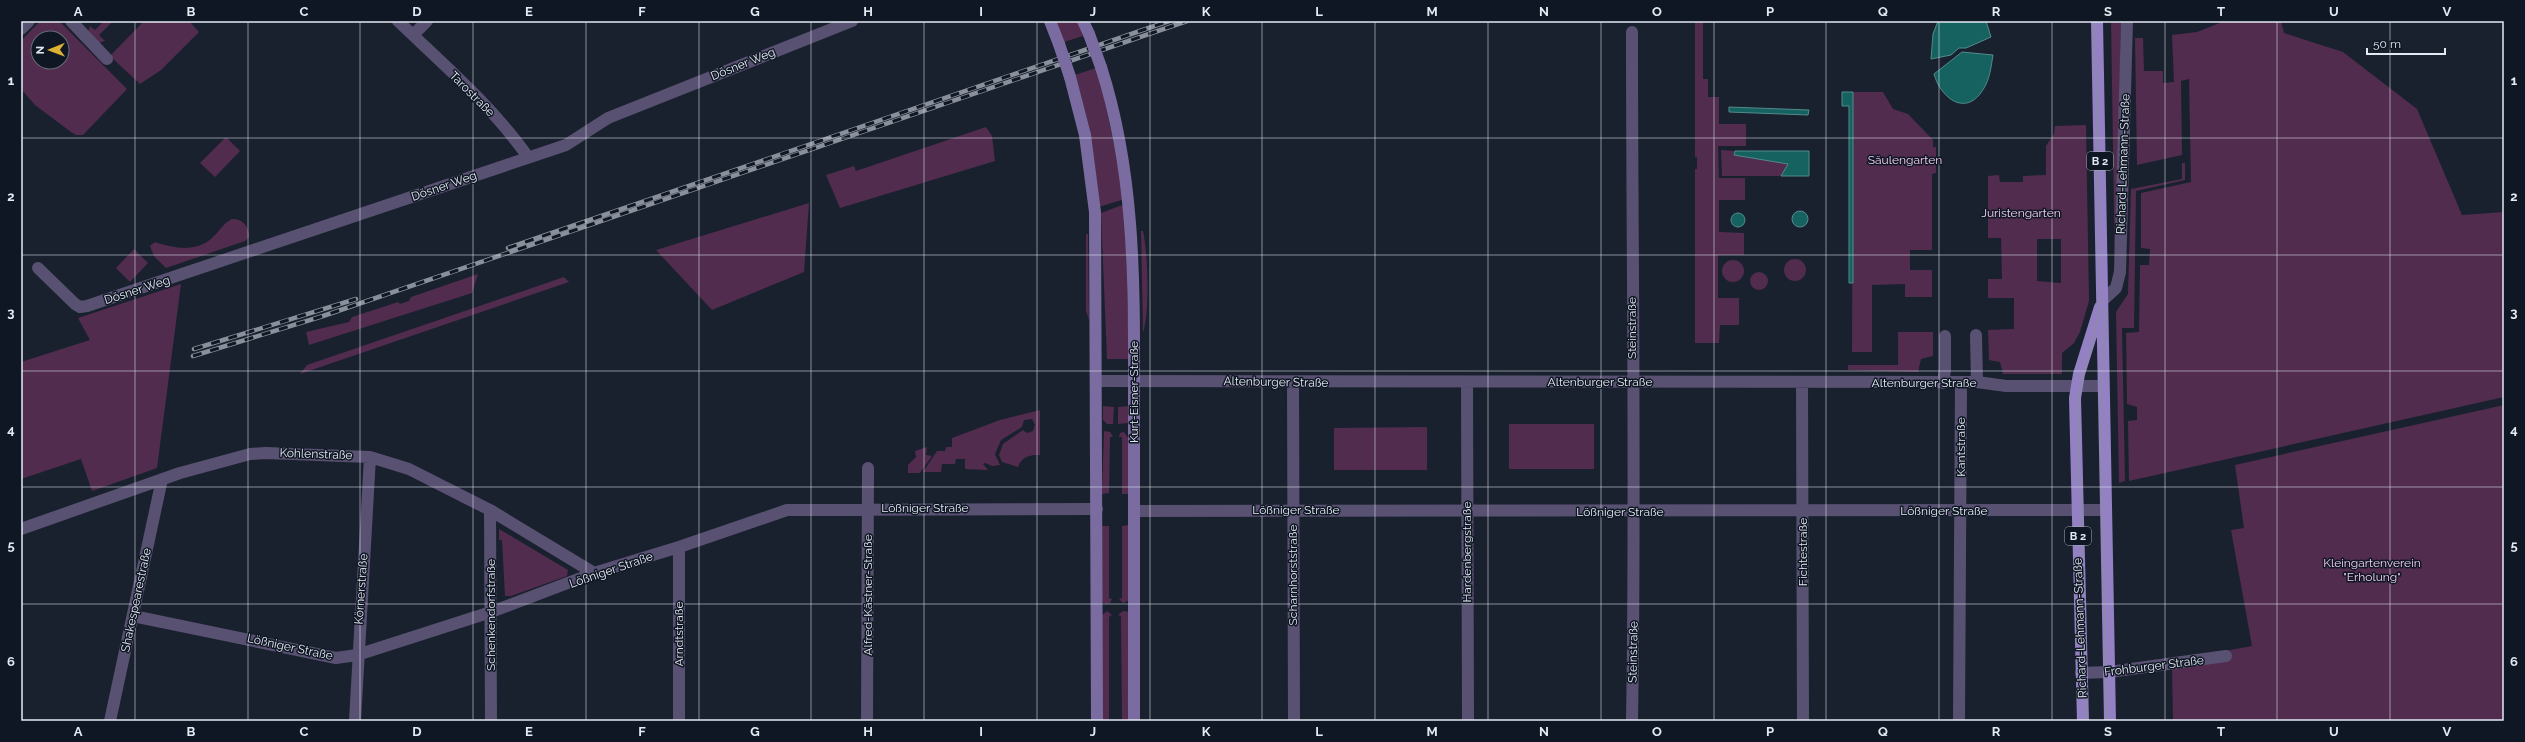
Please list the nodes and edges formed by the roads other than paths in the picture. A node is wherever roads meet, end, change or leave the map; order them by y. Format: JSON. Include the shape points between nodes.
{"nodes":[{"id":1,"x":29,"y":21,"type":"edge"},
{"id":2,"x":71,"y":21,"type":"edge"},
{"id":3,"x":398,"y":21,"type":"edge"},
{"id":4,"x":427,"y":21,"type":"edge"},
{"id":5,"x":852,"y":21,"type":"edge"},
{"id":6,"x":1050,"y":21,"type":"edge"},
{"id":7,"x":1083,"y":21,"type":"edge"},
{"id":8,"x":2097,"y":21,"type":"edge"},
{"id":9,"x":2127,"y":21,"type":"edge"},
{"id":10,"x":21,"y":29,"type":"edge"},
{"id":11,"x":1632,"y":32,"type":"dead end"},
{"id":12,"x":413,"y":35,"type":"junction"},
{"id":13,"x":107,"y":59,"type":"dead end"},
{"id":14,"x":528,"y":157,"type":"junction"},
{"id":15,"x":38,"y":268,"type":"dead end"},
{"id":16,"x":2103,"y":300,"type":"junction"},
{"id":17,"x":1976,"y":335,"type":"dead end"},
{"id":18,"x":1945,"y":336,"type":"dead end"},
{"id":19,"x":1097,"y":381,"type":"junction"},
{"id":20,"x":1134,"y":382,"type":"junction"},
{"id":21,"x":1293,"y":382,"type":"junction"},
{"id":22,"x":1632,"y":382,"type":"junction"},
{"id":23,"x":1802,"y":382,"type":"junction"},
{"id":24,"x":1977,"y":382,"type":"junction"},
{"id":25,"x":1467,"y":383,"type":"junction"},
{"id":26,"x":1943,"y":383,"type":"junction"},
{"id":27,"x":1961,"y":383,"type":"junction"},
{"id":28,"x":2076,"y":385,"type":"junction"},
{"id":29,"x":2103,"y":386,"type":"junction"},
{"id":30,"x":370,"y":456,"type":"junction"},
{"id":31,"x":868,"y":468,"type":"dead end"},
{"id":32,"x":162,"y":479,"type":"junction"},
{"id":33,"x":868,"y":508,"type":"junction"},
{"id":34,"x":1097,"y":509,"type":"junction"},
{"id":35,"x":490,"y":510,"type":"junction"},
{"id":36,"x":1293,"y":510,"type":"junction"},
{"id":37,"x":2105,"y":510,"type":"junction"},
{"id":38,"x":1134,"y":511,"type":"junction"},
{"id":39,"x":1467,"y":511,"type":"junction"},
{"id":40,"x":1802,"y":511,"type":"junction"},
{"id":41,"x":2077,"y":511,"type":"junction"},
{"id":42,"x":1633,"y":512,"type":"junction"},
{"id":43,"x":1962,"y":512,"type":"junction"},
{"id":44,"x":21,"y":529,"type":"edge"},
{"id":45,"x":679,"y":547,"type":"junction"},
{"id":46,"x":594,"y":574,"type":"junction"},
{"id":47,"x":491,"y":612,"type":"junction"},
{"id":48,"x":133,"y":616,"type":"junction"},
{"id":49,"x":357,"y":655,"type":"junction"},
{"id":50,"x":2226,"y":656,"type":"dead end"},
{"id":51,"x":2109,"y":672,"type":"junction"},
{"id":52,"x":2081,"y":673,"type":"junction"},
{"id":53,"x":110,"y":721,"type":"edge"},
{"id":54,"x":355,"y":721,"type":"edge"},
{"id":55,"x":491,"y":721,"type":"edge"},
{"id":56,"x":679,"y":721,"type":"edge"},
{"id":57,"x":867,"y":721,"type":"edge"},
{"id":58,"x":1097,"y":721,"type":"edge"},
{"id":59,"x":1134,"y":721,"type":"edge"},
{"id":60,"x":1294,"y":721,"type":"edge"},
{"id":61,"x":1468,"y":721,"type":"edge"},
{"id":62,"x":1632,"y":721,"type":"edge"},
{"id":63,"x":1803,"y":721,"type":"edge"},
{"id":64,"x":1959,"y":721,"type":"edge"},
{"id":65,"x":2082,"y":721,"type":"edge"},
{"id":66,"x":2110,"y":721,"type":"edge"}],
"edges":[{"from":1,"to":10,"type":"street"},
{"from":2,"to":13,"type":"street"},
{"from":3,"to":12,"type":"street","name":"Tarostraße"},
{"from":4,"to":12,"type":"street"},
{"from":5,"to":14,"type":"street","name":"Dösner Weg","via":[[608,118],[566,145]]},
{"from":6,"to":19,"type":"main road","bridge":true,"via":[[1070,77],[1085,135],[1093,192],[1097,274]]},
{"from":7,"to":20,"type":"main road","name":"Kurt-Eisner-Straße","bridge":true,"via":[[1100,66],[1121,142],[1130,199],[1134,276]]},
{"from":8,"to":16,"type":"main road","name":"Richard-Lehmann-Straße","number":"B 2"},
{"from":9,"to":16,"type":"street","name":"Richard-Lehmann-Straße","via":[[2120,272],[2116,288]]},
{"from":11,"to":22,"type":"street","name":"Steinstraße"},
{"from":12,"to":14,"type":"street","name":"Tarostraße","via":[[499,121]]},
{"from":14,"to":15,"type":"street","name":"Dösner Weg","via":[[87,306],[80,307],[75,304]]},
{"from":16,"to":28,"type":"main road","name":"Richard-Lehmann-Straße","number":"B 2"},
{"from":16,"to":29,"type":"main road","name":"Richard-Lehmann-Straße","number":"B 2"},
{"from":17,"to":24,"type":"street"},
{"from":18,"to":26,"type":"street"},
{"from":19,"to":20,"type":"street","name":"Altenburger Straße"},
{"from":19,"to":34,"type":"main road"},
{"from":20,"to":21,"type":"street","name":"Altenburger Straße"},
{"from":20,"to":38,"type":"main road","name":"Kurt-Eisner-Straße"},
{"from":21,"to":25,"type":"street","name":"Altenburger Straße"},
{"from":21,"to":36,"type":"street","name":"Scharnhorststraße"},
{"from":22,"to":23,"type":"street","name":"Altenburger Straße"},
{"from":22,"to":25,"type":"street","name":"Altenburger Straße"},
{"from":22,"to":42,"type":"street","name":"Steinstraße"},
{"from":23,"to":26,"type":"street","name":"Altenburger Straße"},
{"from":23,"to":40,"type":"street","name":"Fichtestraße"},
{"from":24,"to":27,"type":"street","name":"Altenburger Straße"},
{"from":24,"to":28,"type":"street","name":"Altenburger Straße","via":[[2006,386]]},
{"from":25,"to":39,"type":"street","name":"Hardenbergstraße"},
{"from":26,"to":27,"type":"street","name":"Altenburger Straße"},
{"from":27,"to":43,"type":"street","name":"Kantstraße"},
{"from":28,"to":29,"type":"street","name":"Altenburger Straße"},
{"from":28,"to":41,"type":"main road","name":"Richard-Lehmann-Straße","number":"B 2"},
{"from":29,"to":37,"type":"main road","name":"Richard-Lehmann-Straße","number":"B 2"},
{"from":30,"to":32,"type":"street","name":"Kohlenstraße","via":[[258,453]]},
{"from":30,"to":35,"type":"street","name":"Kohlenstraße","via":[[409,469]]},
{"from":30,"to":49,"type":"street","name":"Körnerstraße"},
{"from":31,"to":33,"type":"street","name":"Alfred-Kästner-Straße"},
{"from":32,"to":44,"type":"street","name":"Kohlenstraße"},
{"from":32,"to":48,"type":"street","name":"Shakespearestraße"},
{"from":33,"to":34,"type":"street","name":"Lößniger Straße"},
{"from":33,"to":45,"type":"street","name":"Lößniger Straße","via":[[787,510]]},
{"from":33,"to":57,"type":"street","name":"Alfred-Kästner-Straße"},
{"from":34,"to":58,"type":"main road"},
{"from":35,"to":46,"type":"street","name":"Kohlenstraße"},
{"from":35,"to":47,"type":"street","name":"Schenkendorfstraße"},
{"from":36,"to":38,"type":"street","name":"Lößniger Straße"},
{"from":36,"to":39,"type":"street","name":"Lößniger Straße"},
{"from":36,"to":60,"type":"street","name":"Scharnhorststraße"},
{"from":37,"to":41,"type":"street","name":"Lößniger Straße"},
{"from":37,"to":51,"type":"main road","name":"Richard-Lehmann-Straße","number":"B 2"},
{"from":38,"to":59,"type":"main road","name":"Kurt-Eisner-Straße"},
{"from":39,"to":42,"type":"street","name":"Lößniger Straße"},
{"from":39,"to":61,"type":"street","name":"Hardenbergstraße"},
{"from":40,"to":42,"type":"street","name":"Lößniger Straße"},
{"from":40,"to":43,"type":"street","name":"Lößniger Straße"},
{"from":40,"to":63,"type":"street","name":"Fichtestraße"},
{"from":41,"to":43,"type":"street","name":"Lößniger Straße"},
{"from":41,"to":52,"type":"main road","name":"Richard-Lehmann-Straße","number":"B 2"},
{"from":42,"to":62,"type":"street","name":"Steinstraße"},
{"from":43,"to":64,"type":"street","name":"Kantstraße"},
{"from":45,"to":46,"type":"street","name":"Lößniger Straße"},
{"from":45,"to":56,"type":"street","name":"Arndtstraße"},
{"from":46,"to":47,"type":"street","name":"Lößniger Straße"},
{"from":47,"to":49,"type":"street","name":"Lößniger Straße"},
{"from":47,"to":55,"type":"street","name":"Schenkendorfstraße"},
{"from":48,"to":49,"type":"street","name":"Lößniger Straße","via":[[336,658]]},
{"from":48,"to":53,"type":"street","name":"Shakespearestraße"},
{"from":49,"to":54,"type":"street","name":"Körnerstraße"},
{"from":50,"to":51,"type":"street","name":"Frohburger Straße"},
{"from":51,"to":52,"type":"street","name":"Frohburger Straße"},
{"from":51,"to":66,"type":"main road","name":"Richard-Lehmann-Straße","number":"B 2"},
{"from":52,"to":65,"type":"main road","name":"Richard-Lehmann-Straße","number":"B 2"}]}
